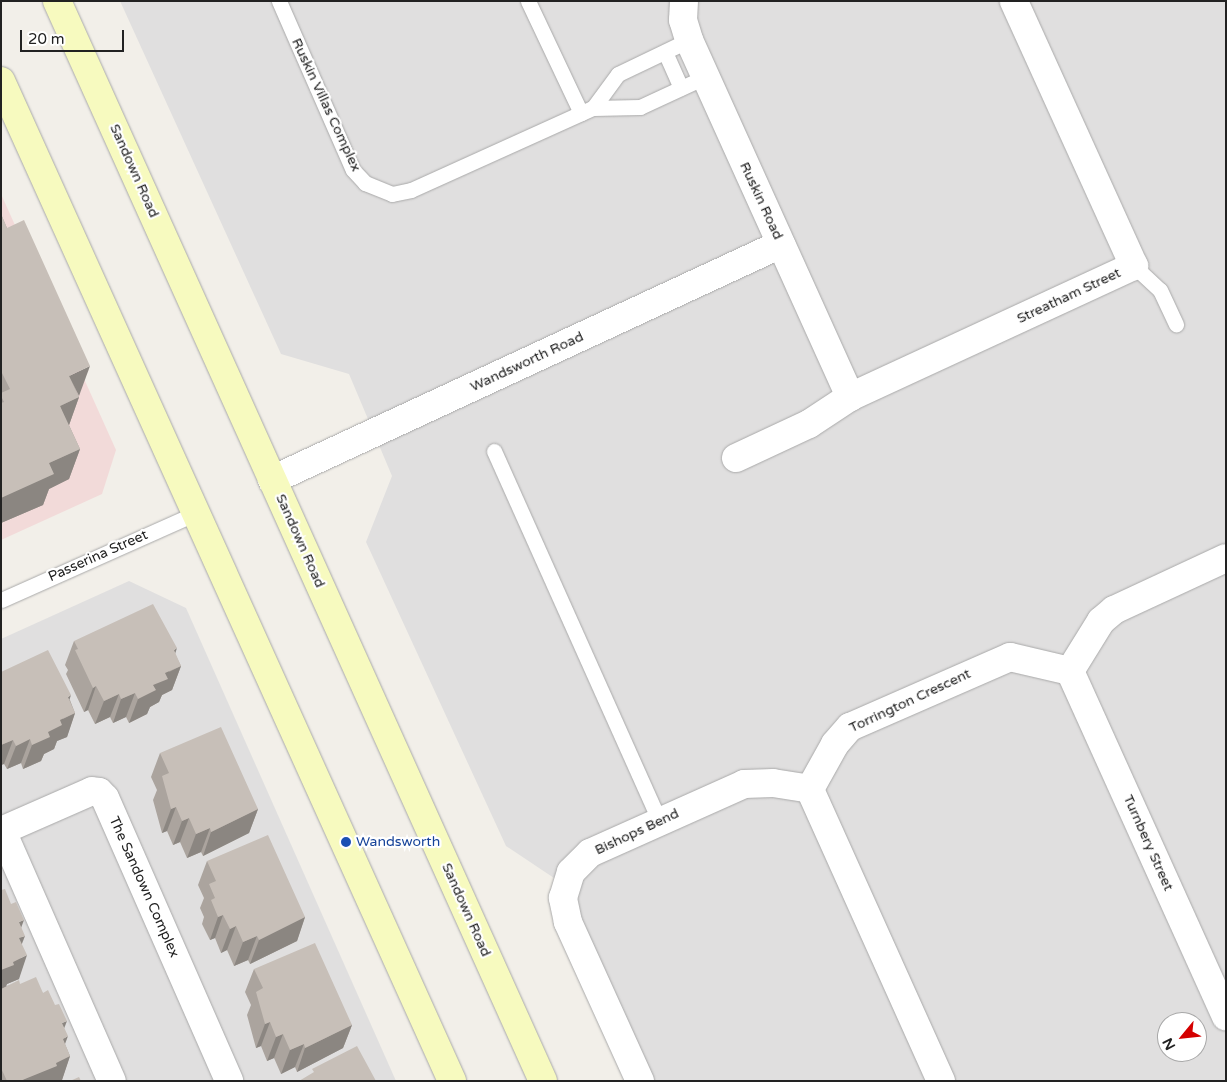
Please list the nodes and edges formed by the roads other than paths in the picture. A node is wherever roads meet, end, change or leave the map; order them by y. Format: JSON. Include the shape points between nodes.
{"nodes":[{"id":1,"x":57,"y":1,"type":"edge"},
{"id":2,"x":279,"y":1,"type":"edge"},
{"id":3,"x":528,"y":1,"type":"edge"},
{"id":4,"x":684,"y":1,"type":"edge"},
{"id":5,"x":1014,"y":1,"type":"edge"},
{"id":6,"x":689,"y":40,"type":"junction"},
{"id":7,"x":665,"y":52,"type":"junction"},
{"id":8,"x":1,"y":81,"type":"edge"},
{"id":9,"x":693,"y":82,"type":"junction"},
{"id":10,"x":587,"y":111,"type":"junction"},
{"id":11,"x":781,"y":244,"type":"junction"},
{"id":12,"x":1134,"y":266,"type":"junction"},
{"id":13,"x":1176,"y":324,"type":"dead end"},
{"id":14,"x":850,"y":398,"type":"junction"},
{"id":15,"x":494,"y":451,"type":"dead end"},
{"id":16,"x":736,"y":458,"type":"dead end"},
{"id":17,"x":272,"y":480,"type":"junction"},
{"id":18,"x":196,"y":513,"type":"junction"},
{"id":19,"x":1226,"y":558,"type":"edge"},
{"id":20,"x":1,"y":600,"type":"edge"},
{"id":21,"x":1070,"y":670,"type":"junction"},
{"id":22,"x":810,"y":789,"type":"junction"},
{"id":23,"x":660,"y":822,"type":"junction"},
{"id":24,"x":2,"y":831,"type":"edge"},
{"id":25,"x":1226,"y":1016,"type":"edge"},
{"id":26,"x":112,"y":1081,"type":"edge"},
{"id":27,"x":229,"y":1081,"type":"edge"},
{"id":28,"x":452,"y":1081,"type":"edge"},
{"id":29,"x":543,"y":1081,"type":"edge"},
{"id":30,"x":640,"y":1081,"type":"edge"},
{"id":31,"x":941,"y":1081,"type":"edge"}],
"edges":[{"from":1,"to":17,"type":"main road","name":"Sandown Road"},
{"from":2,"to":10,"type":"lane","name":"Ruskin Villas Complex","via":[[352,170],[379,191],[392,194],[411,190]]},
{"from":3,"to":10,"type":"lane"},
{"from":4,"to":6,"type":"street","name":"Ruskin Road"},
{"from":5,"to":12,"type":"street","name":"Streatham Street"},
{"from":6,"to":7,"type":"lane","name":"Ruskin Villas Complex"},
{"from":6,"to":9,"type":"street","name":"Ruskin Road"},
{"from":7,"to":9,"type":"lane"},
{"from":7,"to":10,"type":"lane","name":"Ruskin Villas Complex","via":[[618,74]]},
{"from":8,"to":18,"type":"main road"},
{"from":9,"to":10,"type":"lane","name":"Ruskin Villas Complex","via":[[640,107]]},
{"from":9,"to":11,"type":"street","name":"Ruskin Road"},
{"from":11,"to":14,"type":"street","name":"Ruskin Road"},
{"from":11,"to":17,"type":"street","name":"Wandsworth Road"},
{"from":12,"to":13,"type":"lane","via":[[1160,290]]},
{"from":12,"to":14,"type":"street","name":"Streatham Street"},
{"from":14,"to":16,"type":"street","name":"Streatham Street","via":[[810,424]]},
{"from":15,"to":23,"type":"lane"},
{"from":17,"to":29,"type":"main road","name":"Sandown Road"},
{"from":18,"to":20,"type":"lane","name":"Passerina Street"},
{"from":18,"to":28,"type":"main road"},
{"from":19,"to":21,"type":"street","via":[[1114,610],[1101,621]]},
{"from":21,"to":22,"type":"street","name":"Torrington Crescent","via":[[1010,658],[850,727],[835,744]]},
{"from":21,"to":25,"type":"street","name":"Turnbery Street"},
{"from":22,"to":23,"type":"street","name":"Bishops Bend","via":[[773,783],[744,784]]},
{"from":22,"to":31,"type":"street"},
{"from":23,"to":30,"type":"street","name":"Bishops Bend","via":[[590,853],[571,872],[563,898],[568,922]]},
{"from":24,"to":26,"type":"street","name":"The Sandown Complex"},
{"from":24,"to":27,"type":"street","name":"The Sandown Complex","via":[[92,792],[99,792],[105,798]]}]}
